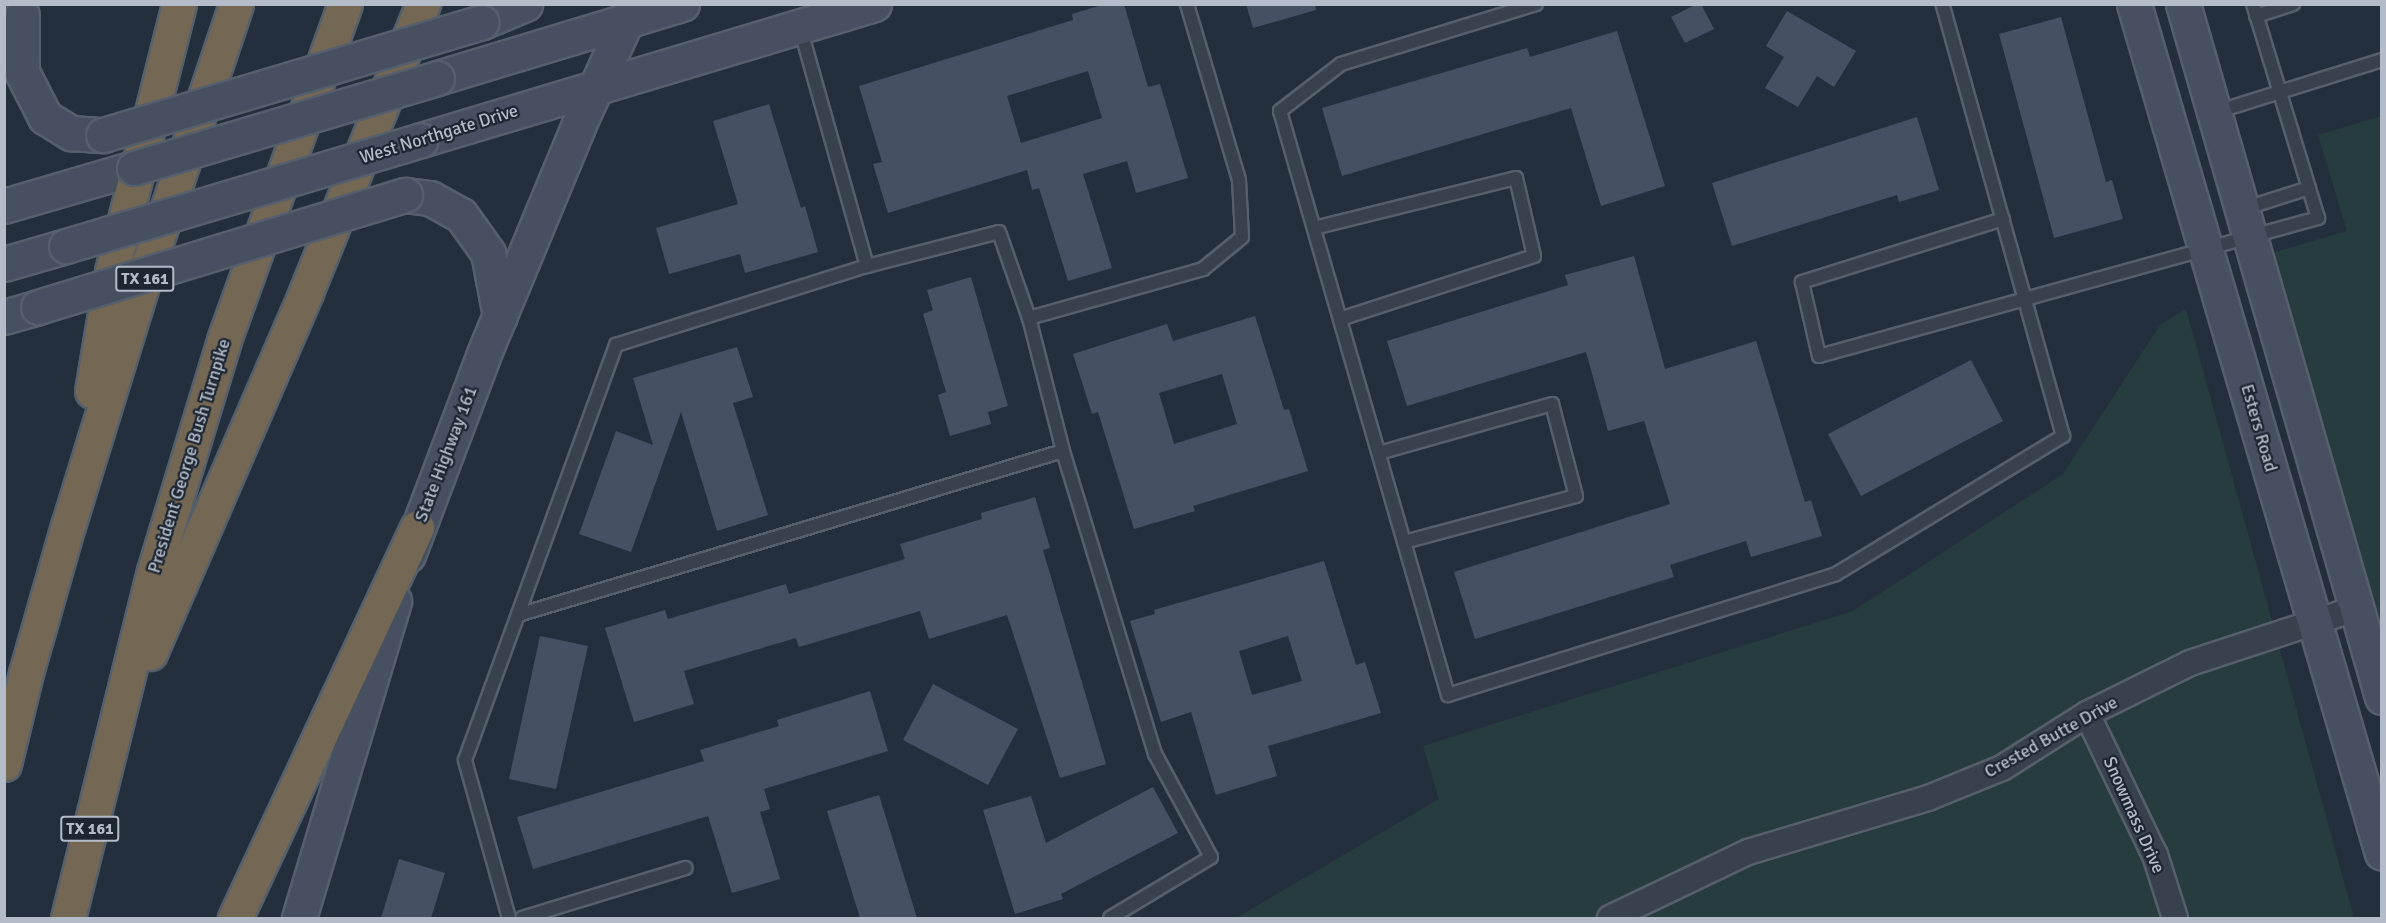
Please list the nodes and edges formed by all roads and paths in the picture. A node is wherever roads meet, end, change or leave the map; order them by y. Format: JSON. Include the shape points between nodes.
{"nodes":[{"id":1,"x":179,"y":4,"type":"edge"},
{"id":2,"x":236,"y":4,"type":"edge"},
{"id":3,"x":345,"y":4,"type":"edge"},
{"id":4,"x":423,"y":4,"type":"edge"},
{"id":5,"x":525,"y":4,"type":"edge"},
{"id":6,"x":682,"y":4,"type":"edge"},
{"id":7,"x":874,"y":4,"type":"edge"},
{"id":8,"x":1187,"y":4,"type":"edge"},
{"id":9,"x":1536,"y":4,"type":"edge"},
{"id":10,"x":1942,"y":4,"type":"edge"},
{"id":11,"x":2134,"y":4,"type":"edge"},
{"id":12,"x":2183,"y":4,"type":"edge"},
{"id":13,"x":2293,"y":4,"type":"edge"},
{"id":14,"x":24,"y":10,"type":"edge"},
{"id":15,"x":2254,"y":10,"type":"edge"},
{"id":16,"x":631,"y":13,"type":"edge"},
{"id":17,"x":800,"y":27,"type":"junction"},
{"id":18,"x":2382,"y":60,"type":"edge"},
{"id":19,"x":4,"y":63,"type":"edge"},
{"id":20,"x":595,"y":88,"type":"junction"},
{"id":21,"x":2278,"y":92,"type":"junction"},
{"id":22,"x":2215,"y":112,"type":"junction"},
{"id":23,"x":2308,"y":188,"type":"junction"},
{"id":24,"x":4,"y":206,"type":"edge"},
{"id":25,"x":2003,"y":219,"type":"junction"},
{"id":26,"x":2247,"y":224,"type":"junction"},
{"id":27,"x":1314,"y":228,"type":"junction"},
{"id":28,"x":2206,"y":248,"type":"junction"},
{"id":29,"x":4,"y":264,"type":"edge"},
{"id":30,"x":867,"y":266,"type":"junction"},
{"id":31,"x":2024,"y":297,"type":"junction"},
{"id":32,"x":500,"y":316,"type":"junction"},
{"id":33,"x":4,"y":317,"type":"edge"},
{"id":34,"x":1029,"y":318,"type":"junction"},
{"id":35,"x":1340,"y":319,"type":"junction"},
{"id":36,"x":1063,"y":451,"type":"junction"},
{"id":37,"x":1379,"y":453,"type":"junction"},
{"id":38,"x":68,"y":526,"type":"junction"},
{"id":39,"x":417,"y":527,"type":"junction"},
{"id":40,"x":1404,"y":542,"type":"junction"},
{"id":41,"x":2357,"y":608,"type":"junction"},
{"id":42,"x":518,"y":615,"type":"junction"},
{"id":43,"x":2316,"y":622,"type":"junction"},
{"id":44,"x":2382,"y":697,"type":"edge"},
{"id":45,"x":2087,"y":714,"type":"junction"},
{"id":46,"x":112,"y":741,"type":"junction"},
{"id":47,"x":4,"y":764,"type":"edge"},
{"id":48,"x":2382,"y":853,"type":"edge"},
{"id":49,"x":686,"y":868,"type":"dead end"},
{"id":50,"x":68,"y":918,"type":"edge"},
{"id":51,"x":235,"y":918,"type":"edge"},
{"id":52,"x":299,"y":918,"type":"edge"},
{"id":53,"x":509,"y":918,"type":"edge"},
{"id":54,"x":522,"y":918,"type":"edge"},
{"id":55,"x":1110,"y":918,"type":"edge"},
{"id":56,"x":1610,"y":918,"type":"edge"},
{"id":57,"x":2175,"y":918,"type":"edge"}],
"edges":[{"from":1,"to":38,"type":"highway","via":[[112,271]]},
{"from":2,"to":38,"type":"highway","number":"TX 161"},
{"from":3,"to":46,"type":"highway","name":"President George Bush Turnpike","number":"TX 161","via":[[224,340],[154,571]]},
{"from":4,"to":46,"type":"highway","via":[[306,292]]},
{"from":5,"to":14,"type":"main road","bridge":true,"via":[[482,22],[103,135],[71,133],[45,117],[22,72]]},
{"from":6,"to":16,"type":"main road"},
{"from":7,"to":17,"type":"main road","name":"West Northgate Drive"},
{"from":8,"to":34,"type":"lane","via":[[1239,180],[1242,237],[1203,268]]},
{"from":9,"to":27,"type":"lane","via":[[1341,64],[1280,111]]},
{"from":10,"to":25,"type":"lane"},
{"from":11,"to":28,"type":"main road","name":"Esters Road"},
{"from":12,"to":22,"type":"main road"},
{"from":13,"to":15,"type":"lane"},
{"from":14,"to":19,"type":"main road"},
{"from":15,"to":21,"type":"lane"},
{"from":16,"to":20,"type":"main road","name":"State Highway 161"},
{"from":16,"to":24,"type":"main road","bridge":true,"via":[[437,78]]},
{"from":17,"to":20,"type":"main road","name":"West Northgate Drive"},
{"from":17,"to":30,"type":"lane"},
{"from":18,"to":21,"type":"lane"},
{"from":20,"to":29,"type":"main road","name":"West Northgate Drive","bridge":true},
{"from":20,"to":32,"type":"main road","name":"State Highway 161"},
{"from":21,"to":22,"type":"lane"},
{"from":21,"to":23,"type":"lane"},
{"from":22,"to":26,"type":"main road"},
{"from":23,"to":26,"type":"lane"},
{"from":23,"to":26,"type":"lane","via":[[2318,218]]},
{"from":25,"to":31,"type":"lane"},
{"from":25,"to":31,"type":"lane","via":[[1802,282],[1819,356]]},
{"from":26,"to":28,"type":"lane"},
{"from":26,"to":41,"type":"main road"},
{"from":27,"to":35,"type":"lane"},
{"from":27,"to":35,"type":"lane","via":[[1516,178],[1534,256]]},
{"from":28,"to":31,"type":"lane"},
{"from":28,"to":43,"type":"main road","name":"Esters Road"},
{"from":30,"to":34,"type":"lane","via":[[999,232]]},
{"from":30,"to":42,"type":"lane","via":[[616,345]]},
{"from":31,"to":40,"type":"lane","via":[[2063,436],[1836,574],[1448,695]]},
{"from":32,"to":33,"type":"main road","bridge":true,"via":[[488,253],[461,215],[430,198],[405,195]]},
{"from":32,"to":39,"type":"main road","name":"State Highway 161"},
{"from":34,"to":36,"type":"lane"},
{"from":35,"to":37,"type":"lane"},
{"from":36,"to":42,"type":"lane"},
{"from":36,"to":55,"type":"lane","via":[[1155,754],[1211,857]]},
{"from":37,"to":40,"type":"lane"},
{"from":37,"to":40,"type":"lane","via":[[1552,404],[1576,495]]},
{"from":38,"to":47,"type":"highway","number":"TX 161"},
{"from":39,"to":51,"type":"highway"},
{"from":39,"to":52,"type":"main road","name":"State Highway 161"},
{"from":41,"to":43,"type":"street","name":"Crested Butte Drive"},
{"from":41,"to":44,"type":"main road"},
{"from":42,"to":53,"type":"lane","via":[[465,760]]},
{"from":43,"to":45,"type":"street","name":"Crested Butte Drive","via":[[2190,663]]},
{"from":43,"to":48,"type":"main road","name":"Esters Road"},
{"from":45,"to":56,"type":"street","name":"Crested Butte Drive","via":[[2002,768],[1928,798],[1748,852]]},
{"from":45,"to":57,"type":"street","name":"Snowmass Drive","via":[[2155,855]]},
{"from":46,"to":50,"type":"highway","name":"President George Bush Turnpike","number":"TX 161"},
{"from":49,"to":54,"type":"lane"}]}
